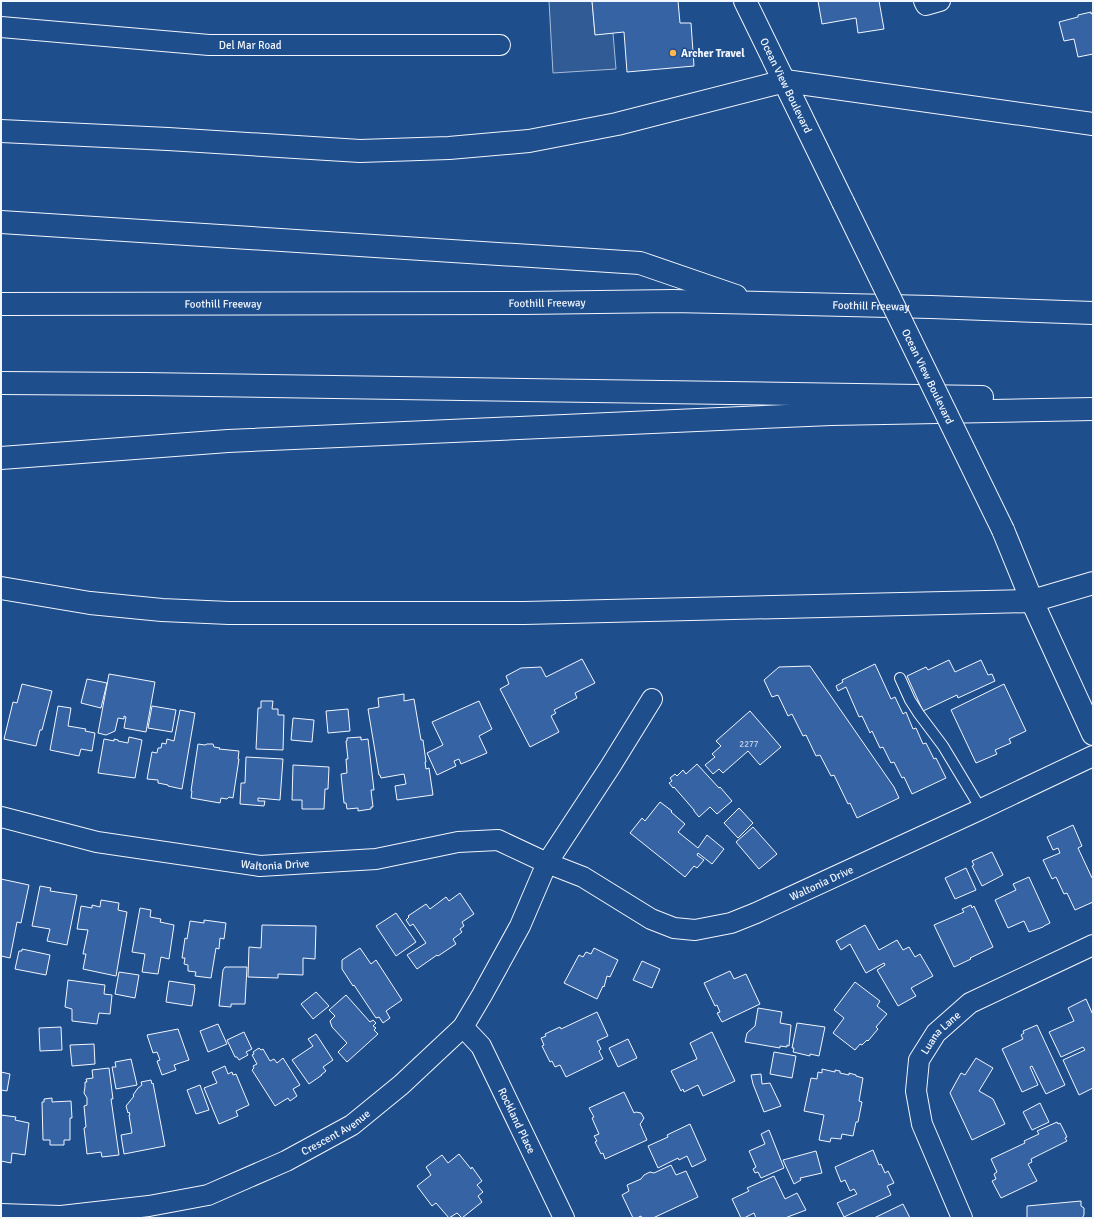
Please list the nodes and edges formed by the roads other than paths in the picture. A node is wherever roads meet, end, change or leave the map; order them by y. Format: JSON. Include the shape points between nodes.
{"nodes":[{"id":1,"x":745,"y":1,"type":"edge"},
{"id":2,"x":924,"y":1,"type":"edge"},
{"id":3,"x":940,"y":1,"type":"edge"},
{"id":4,"x":1,"y":27,"type":"edge"},
{"id":5,"x":500,"y":45,"type":"dead end"},
{"id":6,"x":785,"y":81,"type":"junction"},
{"id":7,"x":1093,"y":124,"type":"edge"},
{"id":8,"x":1,"y":131,"type":"edge"},
{"id":9,"x":1,"y":222,"type":"edge"},
{"id":10,"x":756,"y":303,"type":"junction"},
{"id":11,"x":1,"y":304,"type":"edge"},
{"id":12,"x":1093,"y":312,"type":"edge"},
{"id":13,"x":1,"y":383,"type":"edge"},
{"id":14,"x":1093,"y":398,"type":"edge"},
{"id":15,"x":1093,"y":409,"type":"edge"},
{"id":16,"x":1,"y":458,"type":"edge"},
{"id":17,"x":1093,"y":583,"type":"edge"},
{"id":18,"x":3,"y":588,"type":"edge"},
{"id":19,"x":1032,"y":601,"type":"junction"},
{"id":20,"x":900,"y":678,"type":"dead end"},
{"id":21,"x":652,"y":699,"type":"dead end"},
{"id":22,"x":1093,"y":734,"type":"edge"},
{"id":23,"x":1093,"y":756,"type":"edge"},
{"id":24,"x":981,"y":809,"type":"junction"},
{"id":25,"x":1,"y":817,"type":"edge"},
{"id":26,"x":547,"y":863,"type":"junction"},
{"id":27,"x":1093,"y":945,"type":"edge"},
{"id":28,"x":463,"y":1027,"type":"junction"},
{"id":29,"x":1,"y":1214,"type":"edge"},
{"id":30,"x":564,"y":1218,"type":"edge"},
{"id":31,"x":962,"y":1218,"type":"edge"}],
"edges":[{"from":1,"to":6,"type":"main road","name":"Ocean View Boulevard"},
{"from":2,"to":3,"type":"street","via":[[926,5]]},
{"from":4,"to":5,"type":"street","name":"Del Mar Road","via":[[209,45]]},
{"from":6,"to":7,"type":"main road"},
{"from":6,"to":8,"type":"main road","via":[[617,124],[530,141],[449,148],[360,151]]},
{"from":6,"to":19,"type":"main road","name":"Ocean View Boulevard","bridge":true,"via":[[1002,530]]},
{"from":9,"to":10,"type":"main road","via":[[640,263]]},
{"from":10,"to":11,"type":"main road","name":"Foothill Freeway","via":[[665,301]]},
{"from":10,"to":12,"type":"main road","name":"Foothill Freeway"},
{"from":13,"to":14,"type":"main road"},
{"from":15,"to":16,"type":"main road","via":[[831,414],[228,441]]},
{"from":17,"to":19,"type":"main road"},
{"from":18,"to":19,"type":"main road","via":[[90,603],[229,613],[524,613]]},
{"from":19,"to":22,"type":"main road","name":"Ocean View Boulevard"},
{"from":20,"to":24,"type":"lane","via":[[910,700],[943,746]]},
{"from":21,"to":26,"type":"street"},
{"from":23,"to":24,"type":"street","name":"Waltonia Drive"},
{"from":24,"to":26,"type":"street","name":"Waltonia Drive","via":[[756,913],[696,930],[674,928],[651,919],[582,877]]},
{"from":25,"to":26,"type":"street","name":"Waltonia Drive","via":[[97,842],[260,866],[376,859],[458,842],[498,840]]},
{"from":26,"to":28,"type":"street","name":"Crescent Avenue","via":[[520,926]]},
{"from":27,"to":31,"type":"street","name":"Luana Lane","via":[[970,1003],[936,1033],[919,1060],[916,1091],[922,1124]]},
{"from":28,"to":29,"type":"street","name":"Crescent Avenue","via":[[401,1085],[352,1125],[286,1161],[208,1195],[150,1206],[61,1216]]},
{"from":28,"to":30,"type":"street","name":"Rockland Place","via":[[480,1046]]}]}
